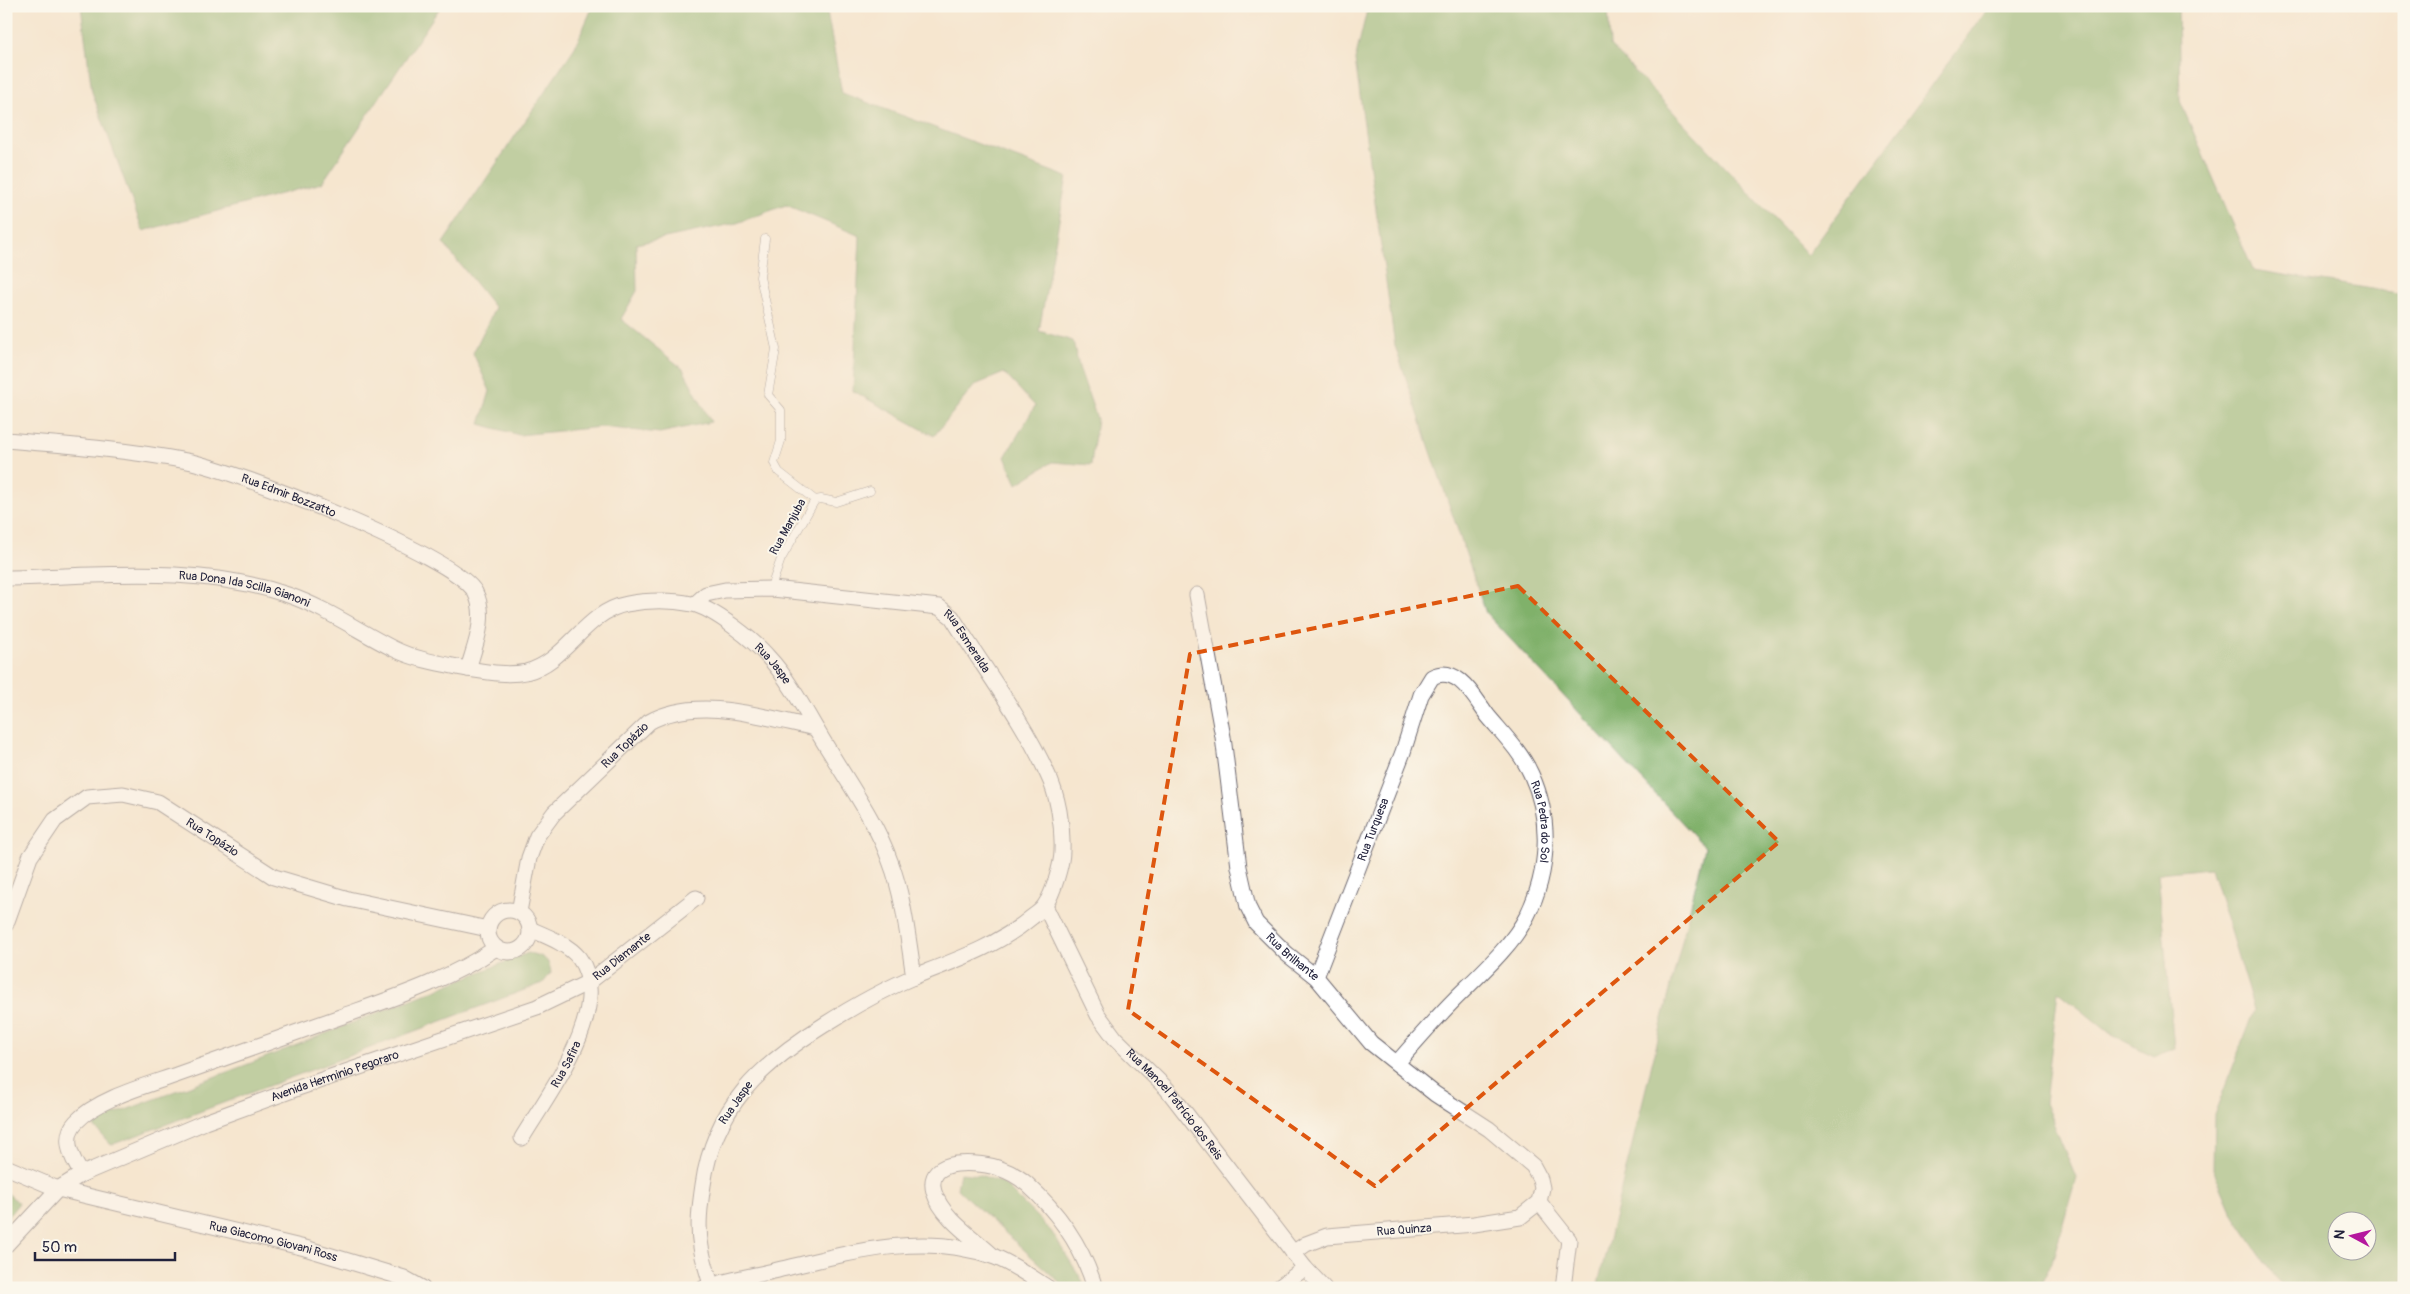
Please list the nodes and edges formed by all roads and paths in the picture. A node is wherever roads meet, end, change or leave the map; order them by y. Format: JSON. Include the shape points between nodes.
{"nodes":[{"id":1,"x":766,"y":239,"type":"dead end"},
{"id":2,"x":6,"y":440,"type":"edge"},
{"id":3,"x":870,"y":491,"type":"dead end"},
{"id":4,"x":815,"y":500,"type":"junction"},
{"id":5,"x":6,"y":578,"type":"edge"},
{"id":6,"x":770,"y":590,"type":"junction"},
{"id":7,"x":1197,"y":596,"type":"dead end"},
{"id":8,"x":695,"y":604,"type":"junction"},
{"id":9,"x":468,"y":669,"type":"junction"},
{"id":10,"x":1427,"y":682,"type":"joint"},
{"id":11,"x":815,"y":728,"type":"junction"},
{"id":12,"x":696,"y":898,"type":"dead end"},
{"id":13,"x":1045,"y":906,"type":"junction"},
{"id":14,"x":519,"y":912,"type":"junction"},
{"id":15,"x":6,"y":924,"type":"edge"},
{"id":16,"x":488,"y":929,"type":"junction"},
{"id":17,"x":530,"y":930,"type":"junction"},
{"id":18,"x":496,"y":948,"type":"junction"},
{"id":19,"x":914,"y":977,"type":"junction"},
{"id":20,"x":1316,"y":977,"type":"junction"},
{"id":21,"x":589,"y":982,"type":"junction"},
{"id":22,"x":1396,"y":1063,"type":"junction"},
{"id":23,"x":522,"y":1138,"type":"dead end"},
{"id":24,"x":6,"y":1167,"type":"edge"},
{"id":25,"x":82,"y":1174,"type":"junction"},
{"id":26,"x":58,"y":1188,"type":"junction"},
{"id":27,"x":1539,"y":1202,"type":"junction"},
{"id":28,"x":6,"y":1246,"type":"edge"},
{"id":29,"x":1293,"y":1253,"type":"junction"},
{"id":30,"x":995,"y":1257,"type":"junction"},
{"id":31,"x":1305,"y":1268,"type":"junction"},
{"id":32,"x":708,"y":1287,"type":"edge"},
{"id":33,"x":422,"y":1288,"type":"edge"},
{"id":34,"x":1048,"y":1288,"type":"edge"},
{"id":35,"x":1095,"y":1288,"type":"edge"},
{"id":36,"x":1278,"y":1288,"type":"edge"},
{"id":37,"x":1324,"y":1288,"type":"edge"},
{"id":38,"x":1563,"y":1288,"type":"edge"}],
"edges":[{"from":1,"to":4,"type":"lane","via":[[760,277],[776,349],[768,395],[781,410],[780,440],[774,463],[778,472]]},
{"from":2,"to":9,"type":"street","name":"Rua Edmir Bozzatto","via":[[103,449],[188,461],[226,471],[321,507],[408,547],[446,567],[474,590],[481,607],[478,634]]},
{"from":3,"to":4,"type":"lane","name":"Rua Manjuba","via":[[836,502]]},
{"from":4,"to":6,"type":"lane","name":"Rua Manjuba","via":[[781,559]]},
{"from":5,"to":9,"type":"street","name":"Rua Dona Ida Scilla Gianoni","via":[[158,573],[217,578],[286,594],[329,613],[396,650]]},
{"from":6,"to":8,"type":"street","name":"Rua Esmeralda","via":[[716,592],[706,594]]},
{"from":6,"to":13,"type":"street","name":"Rua Esmeralda","via":[[940,608],[952,617],[1048,774],[1058,809],[1063,853]]},
{"from":7,"to":20,"type":"street","name":"Rua Brilhante","via":[[1223,737],[1239,867],[1248,908],[1256,923],[1286,954]]},
{"from":8,"to":9,"type":"street","name":"Rua Jaspe","via":[[660,601],[612,607],[588,624],[564,648],[527,672],[508,674]]},
{"from":8,"to":11,"type":"street","name":"Rua Jaspe","via":[[741,631],[770,658]]},
{"from":10,"to":20,"type":"street","name":"Rua Turquesa"},
{"from":10,"to":22,"type":"street","name":"Rua Pedra do Sol","via":[[1443,674],[1461,682],[1515,749],[1530,773],[1544,811],[1544,849],[1539,886],[1526,918],[1497,958]]},
{"from":11,"to":14,"type":"street","name":"Rua Topázio","via":[[688,708],[663,714],[649,722],[554,813],[537,836],[529,858]]},
{"from":11,"to":19,"type":"street","name":"Rua Jaspe","via":[[871,821],[890,861],[904,916]]},
{"from":12,"to":21,"type":"street","name":"Rua Diamante"},
{"from":13,"to":19,"type":"street","name":"Rua Jaspe","via":[[1021,926],[991,944]]},
{"from":13,"to":29,"type":"street","name":"Rua Manoel Patrício dos Reis","via":[[1092,1002],[1115,1038],[1167,1089]]},
{"from":14,"to":16,"type":"street","via":[[498,912]]},
{"from":14,"to":17,"type":"street"},
{"from":15,"to":16,"type":"street","name":"Rua Topázio","via":[[30,857],[55,820],[87,797],[123,794],[158,802],[274,877],[348,899]]},
{"from":16,"to":18,"type":"street","via":[[488,936]]},
{"from":17,"to":18,"type":"street","via":[[522,948],[509,952]]},
{"from":17,"to":21,"type":"street","name":"Rua Diamante","via":[[554,940],[578,957]]},
{"from":18,"to":25,"type":"street","via":[[448,975],[384,1002],[163,1080],[89,1111],[75,1123],[70,1138],[72,1158]]},
{"from":19,"to":32,"type":"street","name":"Rua Jaspe","via":[[870,996],[798,1041],[745,1087],[726,1114],[714,1138],[706,1166],[700,1206],[700,1245]]},
{"from":20,"to":22,"type":"street","name":"Rua Brilhante","via":[[1371,1042]]},
{"from":21,"to":23,"type":"street","name":"Rua Safira","via":[[588,1010],[576,1042]]},
{"from":21,"to":25,"type":"street","name":"Avenida Herminio Pegoraro","via":[[537,1007],[205,1122]]},
{"from":22,"to":27,"type":"street","name":"Rua Brilhante","via":[[1435,1094],[1489,1129],[1533,1166],[1542,1188]]},
{"from":24,"to":26,"type":"street","name":"Rua Giacomo Giovani Ross"},
{"from":25,"to":26,"type":"street","name":"Avenida Herminio Pegoraro"},
{"from":26,"to":28,"type":"street","name":"Avenida Herminio Pegoraro"},
{"from":26,"to":33,"type":"street","name":"Rua Giacomo Giovani Ross","via":[[314,1251],[404,1278]]},
{"from":27,"to":29,"type":"street","name":"Rua Quinza","via":[[1520,1216],[1474,1224],[1327,1236]]},
{"from":27,"to":38,"type":"street","via":[[1569,1240]]},
{"from":29,"to":31,"type":"street","name":"Rua Manoel Patrício dos Reis"},
{"from":30,"to":32,"type":"street","via":[[929,1245],[878,1248],[822,1258]]},
{"from":30,"to":34,"type":"street"},
{"from":30,"to":35,"type":"street","via":[[940,1204],[933,1180],[942,1168],[981,1164],[1001,1169],[1027,1184],[1072,1236],[1090,1270]]},
{"from":31,"to":36,"type":"street"},
{"from":31,"to":37,"type":"street","name":"Rua Manoel Patrício dos Reis"}]}
